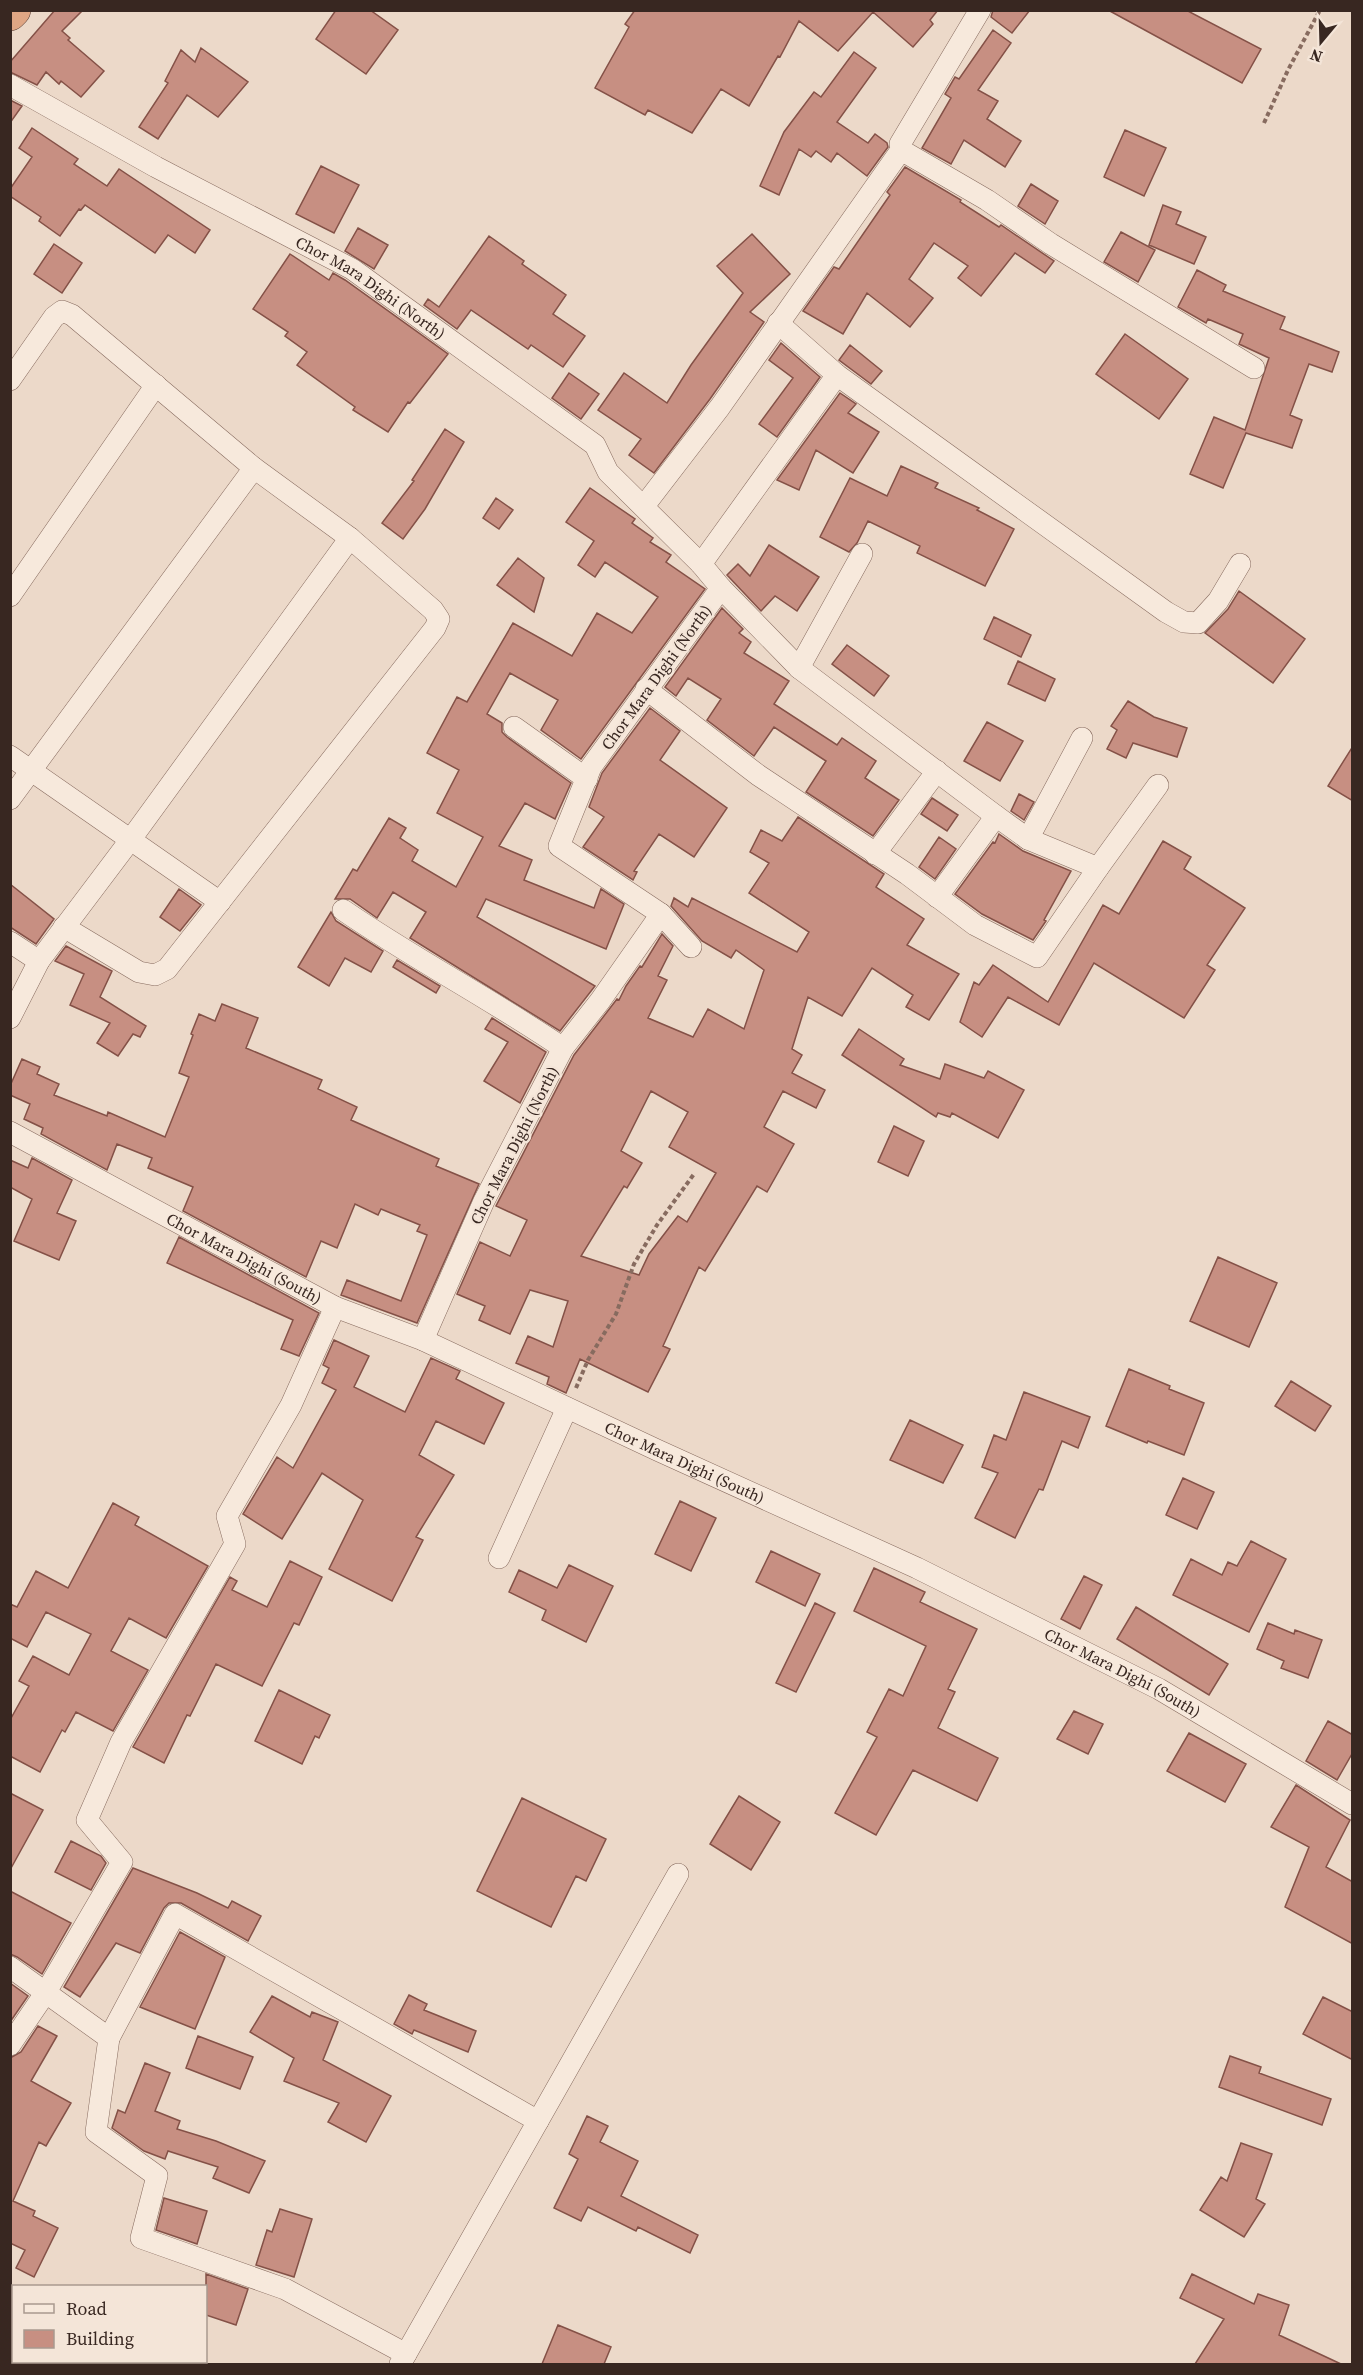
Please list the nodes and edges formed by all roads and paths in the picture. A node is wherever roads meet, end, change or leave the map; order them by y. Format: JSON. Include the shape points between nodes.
{"nodes":[{"id":1,"x":14,"y":10,"type":"edge"},
{"id":2,"x":1320,"y":10,"type":"edge"},
{"id":3,"x":975,"y":12,"type":"edge"},
{"id":4,"x":10,"y":14,"type":"edge"},
{"id":5,"x":10,"y":86,"type":"edge"},
{"id":6,"x":1264,"y":123,"type":"dead end"},
{"id":7,"x":900,"y":144,"type":"dead end"},
{"id":8,"x":778,"y":323,"type":"junction"},
{"id":9,"x":1254,"y":368,"type":"dead end"},
{"id":10,"x":837,"y":375,"type":"junction"},
{"id":11,"x":10,"y":380,"type":"edge"},
{"id":12,"x":156,"y":385,"type":"junction"},
{"id":13,"x":254,"y":468,"type":"junction"},
{"id":14,"x":644,"y":506,"type":"junction"},
{"id":15,"x":350,"y":538,"type":"junction"},
{"id":16,"x":862,"y":554,"type":"dead end"},
{"id":17,"x":701,"y":564,"type":"junction"},
{"id":18,"x":1240,"y":564,"type":"dead end"},
{"id":19,"x":721,"y":588,"type":"junction"},
{"id":20,"x":10,"y":596,"type":"edge"},
{"id":21,"x":799,"y":668,"type":"junction"},
{"id":22,"x":646,"y":689,"type":"junction"},
{"id":23,"x":514,"y":727,"type":"dead end"},
{"id":24,"x":1082,"y":738,"type":"dead end"},
{"id":25,"x":10,"y":756,"type":"edge"},
{"id":26,"x":30,"y":771,"type":"junction"},
{"id":27,"x":937,"y":771,"type":"junction"},
{"id":28,"x":586,"y":779,"type":"junction"},
{"id":29,"x":1158,"y":785,"type":"dead end"},
{"id":30,"x":10,"y":799,"type":"edge"},
{"id":31,"x":996,"y":816,"type":"junction"},
{"id":32,"x":131,"y":839,"type":"junction"},
{"id":33,"x":1028,"y":839,"type":"junction"},
{"id":34,"x":875,"y":854,"type":"junction"},
{"id":35,"x":1098,"y":868,"type":"junction"},
{"id":36,"x":937,"y":897,"type":"junction"},
{"id":37,"x":220,"y":902,"type":"junction"},
{"id":38,"x":343,"y":910,"type":"dead end"},
{"id":39,"x":661,"y":915,"type":"junction"},
{"id":40,"x":64,"y":927,"type":"junction"},
{"id":41,"x":10,"y":942,"type":"edge"},
{"id":42,"x":691,"y":947,"type":"dead end"},
{"id":43,"x":39,"y":962,"type":"junction"},
{"id":44,"x":10,"y":1018,"type":"edge"},
{"id":45,"x":562,"y":1048,"type":"junction"},
{"id":46,"x":10,"y":1132,"type":"edge"},
{"id":47,"x":694,"y":1174,"type":"dead end"},
{"id":48,"x":335,"y":1307,"type":"junction"},
{"id":49,"x":423,"y":1340,"type":"junction"},
{"id":50,"x":567,"y":1408,"type":"junction"},
{"id":51,"x":499,"y":1558,"type":"dead end"},
{"id":52,"x":1353,"y":1804,"type":"edge"},
{"id":53,"x":678,"y":1874,"type":"dead end"},
{"id":54,"x":10,"y":1967,"type":"edge"},
{"id":55,"x":46,"y":1992,"type":"junction"},
{"id":56,"x":109,"y":2038,"type":"junction"},
{"id":57,"x":10,"y":2045,"type":"edge"},
{"id":58,"x":538,"y":2121,"type":"junction"},
{"id":59,"x":403,"y":2359,"type":"edge"}],
"edges":[{"from":1,"to":4,"type":"highway"},
{"from":2,"to":6,"type":"path"},
{"from":3,"to":7,"type":"street"},
{"from":5,"to":14,"type":"street","name":"Chor Mara Dighi (North)","via":[[352,269],[595,445],[608,472]]},
{"from":8,"to":9,"type":"street","via":[[901,150]]},
{"from":8,"to":10,"type":"street"},
{"from":8,"to":14,"type":"street"},
{"from":10,"to":17,"type":"street"},
{"from":10,"to":18,"type":"street","via":[[1184,622],[1198,623],[1218,601]]},
{"from":11,"to":12,"type":"street","via":[[62,310]]},
{"from":12,"to":13,"type":"street"},
{"from":12,"to":20,"type":"street"},
{"from":13,"to":15,"type":"street"},
{"from":13,"to":26,"type":"street"},
{"from":14,"to":17,"type":"street","name":"Chor Mara Dighi (North)"},
{"from":15,"to":32,"type":"street"},
{"from":15,"to":37,"type":"street","via":[[439,619]]},
{"from":16,"to":21,"type":"street"},
{"from":17,"to":19,"type":"street","name":"Chor Mara Dighi (North)"},
{"from":19,"to":21,"type":"street"},
{"from":19,"to":22,"type":"street","name":"Chor Mara Dighi (North)"},
{"from":21,"to":27,"type":"street"},
{"from":22,"to":28,"type":"street","name":"Chor Mara Dighi (North)"},
{"from":22,"to":34,"type":"street","via":[[758,775]]},
{"from":23,"to":28,"type":"street"},
{"from":24,"to":33,"type":"street"},
{"from":25,"to":26,"type":"street"},
{"from":26,"to":30,"type":"street"},
{"from":26,"to":32,"type":"street"},
{"from":27,"to":31,"type":"street"},
{"from":27,"to":34,"type":"street"},
{"from":28,"to":39,"type":"street","name":"Chor Mara Dighi (North)","via":[[559,846]]},
{"from":29,"to":35,"type":"street"},
{"from":31,"to":33,"type":"street"},
{"from":31,"to":36,"type":"street"},
{"from":32,"to":37,"type":"street"},
{"from":32,"to":40,"type":"street"},
{"from":33,"to":35,"type":"street"},
{"from":34,"to":36,"type":"street"},
{"from":35,"to":36,"type":"street","via":[[1037,957],[975,925]]},
{"from":37,"to":40,"type":"street","via":[[167,969],[155,975],[139,972]]},
{"from":38,"to":45,"type":"street"},
{"from":39,"to":42,"type":"street"},
{"from":39,"to":45,"type":"street","name":"Chor Mara Dighi (North)"},
{"from":40,"to":43,"type":"street"},
{"from":41,"to":43,"type":"street"},
{"from":43,"to":44,"type":"street"},
{"from":45,"to":49,"type":"street","name":"Chor Mara Dighi (North)","via":[[484,1201]]},
{"from":46,"to":48,"type":"street","name":"Chor Mara Dighi (South)"},
{"from":47,"to":50,"type":"path","via":[[634,1264],[616,1314],[588,1360]]},
{"from":48,"to":49,"type":"street","name":"Chor Mara Dighi (South)"},
{"from":48,"to":55,"type":"street","via":[[291,1405],[227,1516],[235,1544],[121,1742],[87,1820],[122,1862]]},
{"from":49,"to":50,"type":"street","name":"Chor Mara Dighi (South)"},
{"from":50,"to":51,"type":"street"},
{"from":50,"to":52,"type":"street","name":"Chor Mara Dighi (South)","via":[[917,1568],[1160,1689]]},
{"from":53,"to":58,"type":"street"},
{"from":54,"to":55,"type":"street"},
{"from":55,"to":56,"type":"street"},
{"from":55,"to":57,"type":"street"},
{"from":56,"to":58,"type":"street","via":[[175,1914]]},
{"from":56,"to":59,"type":"street","via":[[96,2132],[157,2176],[141,2238],[285,2289]]},
{"from":58,"to":59,"type":"street"}]}
